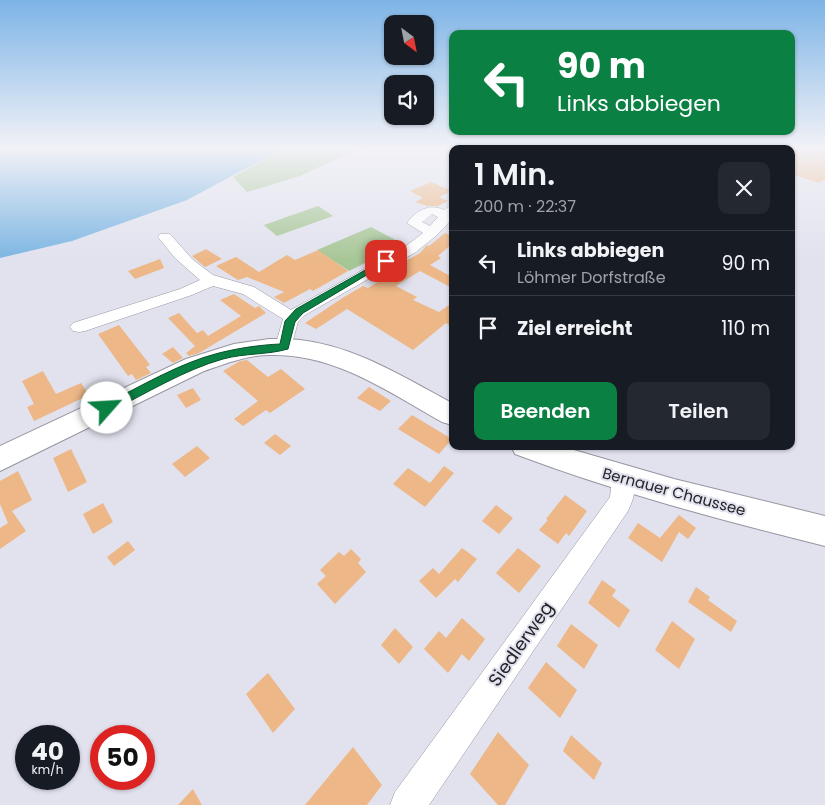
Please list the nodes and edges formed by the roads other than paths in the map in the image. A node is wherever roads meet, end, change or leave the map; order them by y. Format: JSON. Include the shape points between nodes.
{"nodes":[{"id":1,"x":449,"y":213,"type":"edge"},
{"id":2,"x":432,"y":232,"type":"junction"},
{"id":3,"x":166,"y":239,"type":"dead end"},
{"id":4,"x":212,"y":281,"type":"junction"},
{"id":5,"x":293,"y":317,"type":"junction"},
{"id":6,"x":79,"y":327,"type":"dead end"},
{"id":7,"x":284,"y":347,"type":"junction"},
{"id":8,"x":449,"y":413,"type":"edge"},
{"id":9,"x":537,"y":450,"type":"edge"},
{"id":10,"x":0,"y":459,"type":"edge"},
{"id":11,"x":624,"y":480,"type":"junction"},
{"id":12,"x":825,"y":531,"type":"edge"},
{"id":13,"x":408,"y":805,"type":"edge"}],
"edges":[{"from":1,"to":2,"type":"street"},
{"from":1,"to":2,"type":"street","via":[[428,210],[420,215],[414,223]]},
{"from":2,"to":5,"type":"street","via":[[411,248]]},
{"from":3,"to":4,"type":"street"},
{"from":4,"to":5,"type":"street","via":[[236,285]]},
{"from":4,"to":6,"type":"street"},
{"from":5,"to":7,"type":"street"},
{"from":7,"to":8,"type":"main road","via":[[345,359]]},
{"from":7,"to":10,"type":"main road","via":[[249,350],[207,360]]},
{"from":9,"to":11,"type":"main road","name":"Bernauer Chaussee"},
{"from":11,"to":12,"type":"main road","name":"Bernauer Chaussee"},
{"from":11,"to":13,"type":"street","name":"Siedlerweg","via":[[620,503]]}]}
